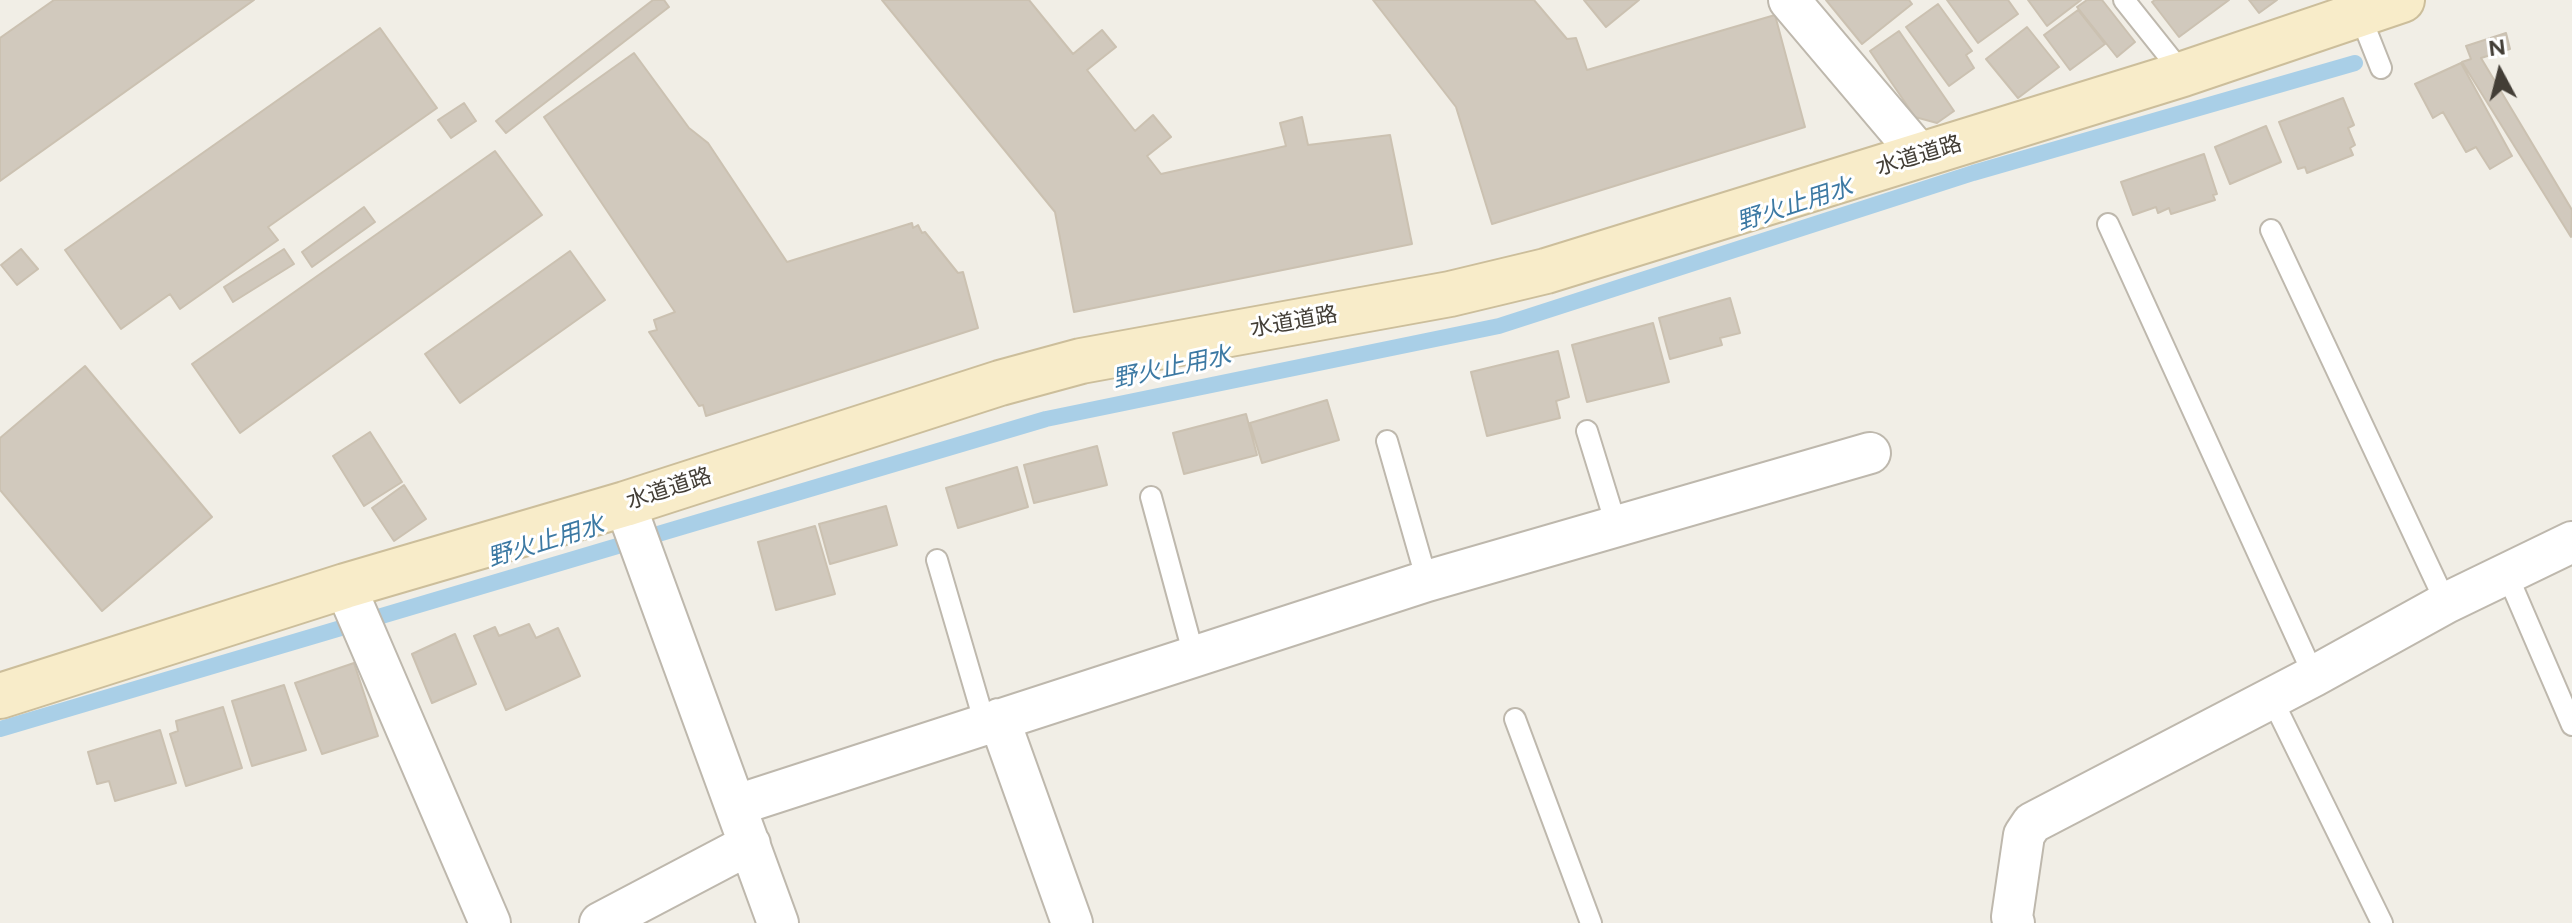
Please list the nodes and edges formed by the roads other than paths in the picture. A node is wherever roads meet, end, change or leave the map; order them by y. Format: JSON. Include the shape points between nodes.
{"nodes":[{"id":1,"x":1789,"y":0,"type":"edge"},
{"id":2,"x":2124,"y":0,"type":"edge"},
{"id":3,"x":2382,"y":5,"type":"edge"},
{"id":4,"x":2381,"y":68,"type":"dead end"},
{"id":5,"x":2183,"y":74,"type":"junction"},
{"id":6,"x":1921,"y":156,"type":"junction"},
{"id":7,"x":2108,"y":224,"type":"dead end"},
{"id":8,"x":2271,"y":230,"type":"dead end"},
{"id":9,"x":1587,"y":431,"type":"dead end"},
{"id":10,"x":1387,"y":441,"type":"dead end"},
{"id":11,"x":1870,"y":453,"type":"dead end"},
{"id":12,"x":1151,"y":497,"type":"dead end"},
{"id":13,"x":625,"y":504,"type":"junction"},
{"id":14,"x":1617,"y":528,"type":"junction"},
{"id":15,"x":2572,"y":542,"type":"edge"},
{"id":16,"x":937,"y":560,"type":"dead end"},
{"id":17,"x":2506,"y":572,"type":"junction"},
{"id":18,"x":1427,"y":581,"type":"junction"},
{"id":19,"x":345,"y":586,"type":"junction"},
{"id":20,"x":2446,"y":603,"type":"junction"},
{"id":21,"x":1194,"y":656,"type":"junction"},
{"id":22,"x":2314,"y":676,"type":"junction"},
{"id":23,"x":0,"y":696,"type":"edge"},
{"id":24,"x":2271,"y":697,"type":"junction"},
{"id":25,"x":1515,"y":719,"type":"dead end"},
{"id":26,"x":992,"y":721,"type":"junction"},
{"id":27,"x":2572,"y":725,"type":"edge"},
{"id":28,"x":737,"y":805,"type":"junction"},
{"id":29,"x":750,"y":844,"type":"junction"},
{"id":30,"x":2007,"y":921,"type":"edge"},
{"id":31,"x":490,"y":923,"type":"edge"},
{"id":32,"x":600,"y":923,"type":"edge"},
{"id":33,"x":778,"y":923,"type":"edge"},
{"id":34,"x":1072,"y":923,"type":"edge"},
{"id":35,"x":1591,"y":923,"type":"edge"},
{"id":36,"x":2382,"y":923,"type":"edge"}],
"edges":[{"from":1,"to":6,"type":"street"},
{"from":2,"to":5,"type":"lane"},
{"from":3,"to":4,"type":"lane"},
{"from":3,"to":5,"type":"street","name":"水道道路"},
{"from":5,"to":6,"type":"street","name":"水道道路"},
{"from":6,"to":13,"type":"street","name":"水道道路","via":[[1450,294],[1081,361]]},
{"from":7,"to":22,"type":"lane"},
{"from":8,"to":20,"type":"lane"},
{"from":9,"to":14,"type":"lane"},
{"from":10,"to":18,"type":"lane"},
{"from":11,"to":14,"type":"street"},
{"from":12,"to":21,"type":"lane"},
{"from":13,"to":19,"type":"street","name":"水道道路"},
{"from":13,"to":28,"type":"street"},
{"from":14,"to":18,"type":"street"},
{"from":15,"to":17,"type":"street"},
{"from":16,"to":26,"type":"lane"},
{"from":17,"to":20,"type":"street"},
{"from":17,"to":27,"type":"lane"},
{"from":18,"to":21,"type":"street"},
{"from":19,"to":23,"type":"street","name":"水道道路"},
{"from":19,"to":31,"type":"street"},
{"from":20,"to":22,"type":"street"},
{"from":21,"to":26,"type":"street"},
{"from":22,"to":24,"type":"street"},
{"from":24,"to":30,"type":"street","via":[[2032,823],[2024,835]]},
{"from":24,"to":36,"type":"lane"},
{"from":25,"to":35,"type":"lane"},
{"from":26,"to":28,"type":"street"},
{"from":26,"to":34,"type":"street"},
{"from":28,"to":29,"type":"street"},
{"from":29,"to":32,"type":"street"},
{"from":29,"to":33,"type":"street"}]}
